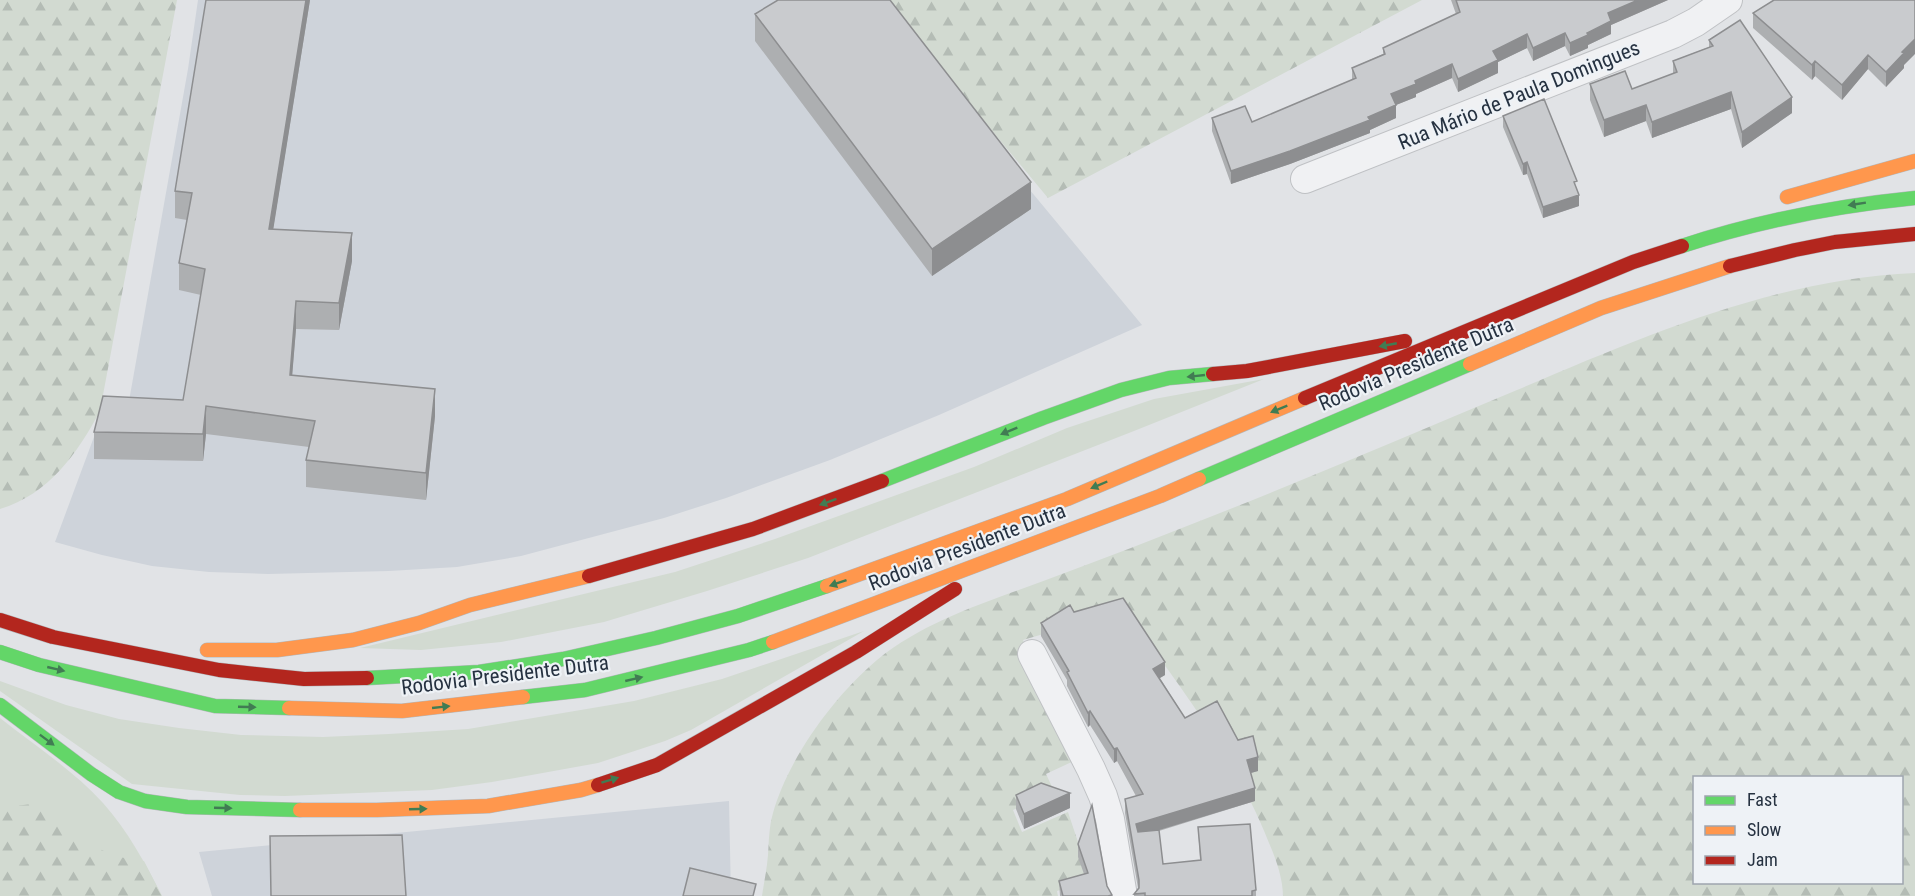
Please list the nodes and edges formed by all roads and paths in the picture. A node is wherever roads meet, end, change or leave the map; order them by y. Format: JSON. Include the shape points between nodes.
{"nodes":[{"id":1,"x":1728,"y":0,"type":"edge"},
{"id":2,"x":1915,"y":161,"type":"edge"},
{"id":3,"x":1305,"y":179,"type":"dead end"},
{"id":4,"x":1915,"y":198,"type":"edge"},
{"id":5,"x":1777,"y":199,"type":"dead end"},
{"id":6,"x":1690,"y":229,"type":"dead end"},
{"id":7,"x":1915,"y":234,"type":"edge"},
{"id":8,"x":1538,"y":301,"type":"junction"},
{"id":9,"x":1466,"y":331,"type":"junction"},
{"id":10,"x":1014,"y":552,"type":"junction"},
{"id":11,"x":0,"y":620,"type":"edge"},
{"id":12,"x":125,"y":650,"type":"junction"},
{"id":13,"x":0,"y":652,"type":"edge"},
{"id":14,"x":1032,"y":654,"type":"dead end"},
{"id":15,"x":0,"y":705,"type":"edge"},
{"id":16,"x":1123,"y":896,"type":"edge"}],
"edges":[{"from":1,"to":3,"type":"street","name":"Rua Mário de Paula Domingues","via":[[1674,34]]},
{"from":2,"to":5,"type":"highway"},
{"from":4,"to":8,"type":"highway","name":"Rodovia Presidente Dutra","one_way":true,"via":[[1868,202],[1755,224],[1633,262]]},
{"from":6,"to":8,"type":"highway"},
{"from":7,"to":10,"type":"highway","name":"Rodovia Presidente Dutra","via":[[1826,243],[1670,283],[1160,496]]},
{"from":8,"to":9,"type":"highway","name":"Rodovia Presidente Dutra"},
{"from":9,"to":12,"type":"highway","one_way":true,"via":[[1247,371],[1169,378],[1121,390],[753,529],[353,640],[277,650]]},
{"from":9,"to":12,"type":"highway","name":"Rodovia Presidente Dutra","one_way":true,"via":[[986,530],[738,616],[656,638],[479,672],[402,677],[304,679],[219,670]]},
{"from":13,"to":10,"type":"highway","name":"Rodovia Presidente Dutra","one_way":true,"via":[[39,665],[215,706],[402,711],[585,690],[694,665],[813,628]]},
{"from":15,"to":10,"type":"highway","one_way":true,"via":[[91,774],[119,792],[145,801],[187,807],[272,810],[488,806],[580,789],[657,765],[856,652]]},
{"from":11,"to":12,"type":"highway","name":"Rodovia Presidente Dutra","via":[[53,637]]},
{"from":14,"to":16,"type":"street","via":[[1103,796]]}]}
